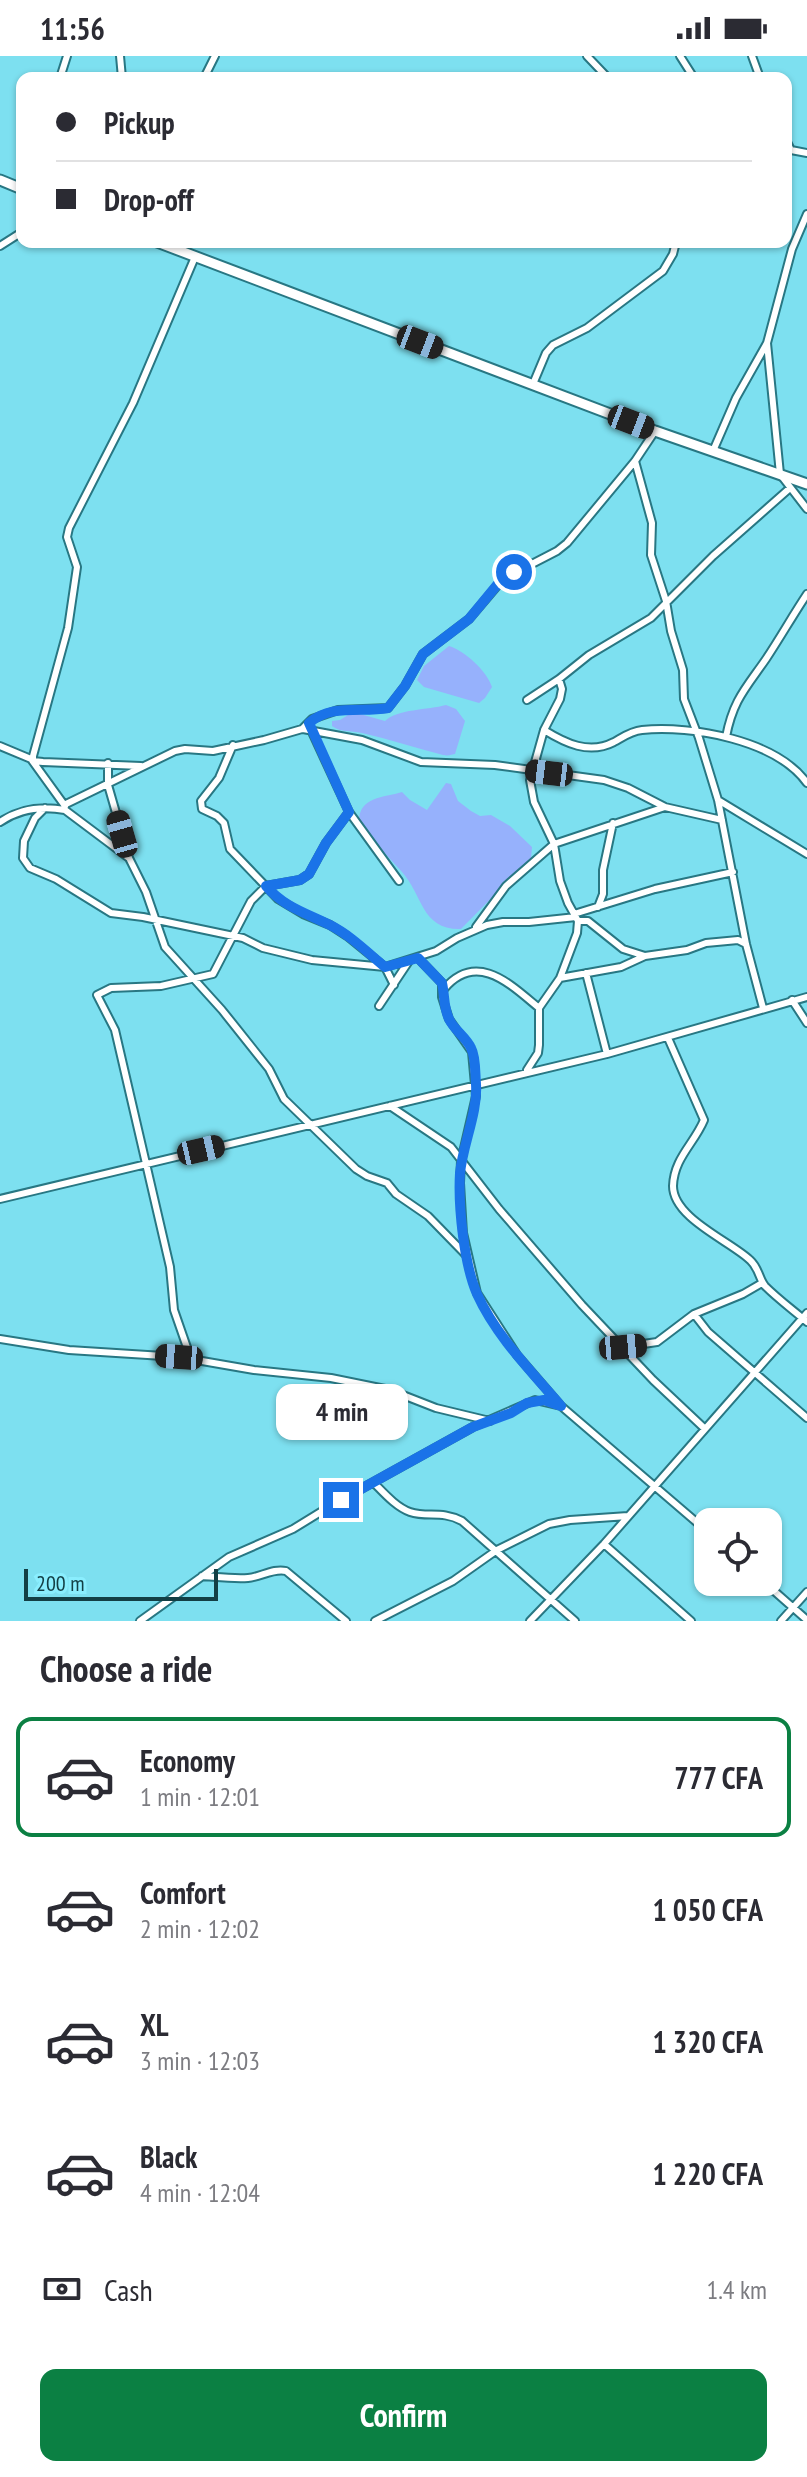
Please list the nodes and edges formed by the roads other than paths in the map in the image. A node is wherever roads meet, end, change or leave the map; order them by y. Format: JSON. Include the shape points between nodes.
{"nodes":[{"id":1,"x":587,"y":56,"type":"edge"},
{"id":2,"x":602,"y":72,"type":"edge"},
{"id":3,"x":807,"y":214,"type":"edge"},
{"id":4,"x":172,"y":248,"type":"edge"},
{"id":5,"x":674,"y":248,"type":"edge"},
{"id":6,"x":195,"y":257,"type":"junction"},
{"id":7,"x":767,"y":343,"type":"junction"},
{"id":8,"x":533,"y":384,"type":"junction"},
{"id":9,"x":655,"y":431,"type":"junction"},
{"id":10,"x":713,"y":451,"type":"junction"},
{"id":11,"x":635,"y":461,"type":"junction"},
{"id":12,"x":780,"y":474,"type":"junction"},
{"id":13,"x":807,"y":484,"type":"edge"},
{"id":14,"x":790,"y":488,"type":"junction"},
{"id":15,"x":807,"y":509,"type":"edge"},
{"id":16,"x":807,"y":594,"type":"edge"},
{"id":17,"x":666,"y":601,"type":"junction"},
{"id":18,"x":559,"y":679,"type":"junction"},
{"id":19,"x":527,"y":700,"type":"dead end"},
{"id":20,"x":309,"y":723,"type":"junction"},
{"id":21,"x":302,"y":729,"type":"junction"},
{"id":22,"x":544,"y":730,"type":"junction"},
{"id":23,"x":696,"y":730,"type":"junction"},
{"id":24,"x":312,"y":731,"type":"junction"},
{"id":25,"x":726,"y":737,"type":"junction"},
{"id":26,"x":233,"y":745,"type":"junction"},
{"id":27,"x":0,"y":746,"type":"edge"},
{"id":28,"x":33,"y":761,"type":"junction"},
{"id":29,"x":108,"y":763,"type":"junction"},
{"id":30,"x":144,"y":766,"type":"junction"},
{"id":31,"x":532,"y":771,"type":"junction"},
{"id":32,"x":807,"y":783,"type":"edge"},
{"id":33,"x":108,"y":785,"type":"junction"},
{"id":34,"x":718,"y":800,"type":"junction"},
{"id":35,"x":65,"y":807,"type":"junction"},
{"id":36,"x":665,"y":807,"type":"junction"},
{"id":37,"x":45,"y":808,"type":"junction"},
{"id":38,"x":349,"y":812,"type":"junction"},
{"id":39,"x":722,"y":820,"type":"junction"},
{"id":40,"x":0,"y":822,"type":"edge"},
{"id":41,"x":613,"y":823,"type":"junction"},
{"id":42,"x":554,"y":844,"type":"junction"},
{"id":43,"x":807,"y":854,"type":"edge"},
{"id":44,"x":129,"y":858,"type":"junction"},
{"id":45,"x":733,"y":872,"type":"junction"},
{"id":46,"x":399,"y":881,"type":"dead end"},
{"id":47,"x":266,"y":886,"type":"junction"},
{"id":48,"x":598,"y":907,"type":"junction"},
{"id":49,"x":576,"y":917,"type":"junction"},
{"id":50,"x":153,"y":919,"type":"junction"},
{"id":51,"x":473,"y":930,"type":"junction"},
{"id":52,"x":234,"y":936,"type":"junction"},
{"id":53,"x":746,"y":944,"type":"junction"},
{"id":54,"x":645,"y":956,"type":"junction"},
{"id":55,"x":418,"y":958,"type":"junction"},
{"id":56,"x":409,"y":961,"type":"junction"},
{"id":57,"x":385,"y":967,"type":"junction"},
{"id":58,"x":586,"y":973,"type":"junction"},
{"id":59,"x":560,"y":978,"type":"junction"},
{"id":60,"x":194,"y":979,"type":"junction"},
{"id":61,"x":394,"y":985,"type":"junction"},
{"id":62,"x":443,"y":990,"type":"junction"},
{"id":63,"x":807,"y":997,"type":"edge"},
{"id":64,"x":792,"y":1000,"type":"junction"},
{"id":65,"x":379,"y":1006,"type":"dead end"},
{"id":66,"x":539,"y":1008,"type":"junction"},
{"id":67,"x":763,"y":1008,"type":"junction"},
{"id":68,"x":807,"y":1023,"type":"edge"},
{"id":69,"x":668,"y":1038,"type":"junction"},
{"id":70,"x":607,"y":1054,"type":"junction"},
{"id":71,"x":526,"y":1072,"type":"junction"},
{"id":72,"x":476,"y":1086,"type":"junction"},
{"id":73,"x":390,"y":1106,"type":"junction"},
{"id":74,"x":311,"y":1125,"type":"junction"},
{"id":75,"x":461,"y":1161,"type":"junction"},
{"id":76,"x":147,"y":1163,"type":"junction"},
{"id":77,"x":0,"y":1199,"type":"edge"},
{"id":78,"x":468,"y":1257,"type":"junction"},
{"id":79,"x":762,"y":1283,"type":"junction"},
{"id":80,"x":694,"y":1314,"type":"junction"},
{"id":81,"x":805,"y":1318,"type":"edge"},
{"id":82,"x":0,"y":1339,"type":"edge"},
{"id":83,"x":623,"y":1347,"type":"junction"},
{"id":84,"x":191,"y":1359,"type":"junction"},
{"id":85,"x":754,"y":1374,"type":"junction"},
{"id":86,"x":561,"y":1406,"type":"junction"},
{"id":87,"x":807,"y":1418,"type":"edge"},
{"id":88,"x":490,"y":1421,"type":"junction"},
{"id":89,"x":704,"y":1428,"type":"junction"},
{"id":90,"x":374,"y":1483,"type":"junction"},
{"id":91,"x":654,"y":1486,"type":"junction"},
{"id":92,"x":628,"y":1516,"type":"junction"},
{"id":93,"x":694,"y":1520,"type":"edge"},
{"id":94,"x":604,"y":1544,"type":"junction"},
{"id":95,"x":497,"y":1550,"type":"junction"},
{"id":96,"x":202,"y":1576,"type":"junction"},
{"id":97,"x":807,"y":1592,"type":"edge"},
{"id":98,"x":780,"y":1596,"type":"edge"},
{"id":99,"x":550,"y":1599,"type":"junction"},
{"id":100,"x":793,"y":1608,"type":"junction"},
{"id":101,"x":807,"y":1620,"type":"edge"},
{"id":102,"x":140,"y":1621,"type":"edge"},
{"id":103,"x":346,"y":1621,"type":"edge"},
{"id":104,"x":375,"y":1621,"type":"edge"},
{"id":105,"x":530,"y":1621,"type":"edge"},
{"id":106,"x":575,"y":1621,"type":"edge"},
{"id":107,"x":691,"y":1621,"type":"edge"},
{"id":108,"x":781,"y":1621,"type":"edge"}],
"edges":[{"from":1,"to":2,"type":"street"},
{"from":3,"to":7,"type":"street"},
{"from":4,"to":6,"type":"main road"},
{"from":5,"to":8,"type":"street","via":[[663,271],[587,328],[553,345]]},
{"from":6,"to":8,"type":"main road"},
{"from":6,"to":28,"type":"street","via":[[133,403],[69,528],[75,581]]},
{"from":7,"to":10,"type":"street"},
{"from":7,"to":12,"type":"street"},
{"from":8,"to":9,"type":"main road"},
{"from":9,"to":10,"type":"main road"},
{"from":9,"to":11,"type":"street"},
{"from":10,"to":12,"type":"main road"},
{"from":11,"to":17,"type":"street","via":[[652,523],[651,555]]},
{"from":11,"to":20,"type":"street","via":[[567,543],[503,579],[469,619],[423,654],[388,708],[338,710]]},
{"from":12,"to":13,"type":"main road"},
{"from":12,"to":14,"type":"street"},
{"from":14,"to":15,"type":"street"},
{"from":14,"to":17,"type":"street"},
{"from":16,"to":25,"type":"street","via":[[743,689]]},
{"from":17,"to":18,"type":"street","via":[[651,618]]},
{"from":17,"to":23,"type":"street","via":[[683,670],[684,699]]},
{"from":18,"to":19,"type":"street"},
{"from":18,"to":22,"type":"street","via":[[560,699]]},
{"from":20,"to":21,"type":"street"},
{"from":20,"to":24,"type":"street"},
{"from":21,"to":24,"type":"street"},
{"from":21,"to":26,"type":"street"},
{"from":22,"to":23,"type":"street","via":[[590,748],[637,731]]},
{"from":22,"to":31,"type":"street"},
{"from":23,"to":25,"type":"street"},
{"from":23,"to":34,"type":"street"},
{"from":24,"to":31,"type":"street","via":[[370,742],[421,762]]},
{"from":24,"to":38,"type":"street"},
{"from":25,"to":32,"type":"street","via":[[784,760]]},
{"from":26,"to":30,"type":"street","via":[[175,751]]},
{"from":26,"to":47,"type":"street","via":[[201,806],[224,823],[230,849]]},
{"from":27,"to":28,"type":"street"},
{"from":28,"to":29,"type":"street"},
{"from":28,"to":35,"type":"street"},
{"from":29,"to":30,"type":"street"},
{"from":29,"to":33,"type":"street"},
{"from":30,"to":33,"type":"street"},
{"from":31,"to":36,"type":"street","via":[[604,780]]},
{"from":31,"to":42,"type":"street","via":[[534,802]]},
{"from":33,"to":35,"type":"street"},
{"from":33,"to":44,"type":"street"},
{"from":34,"to":39,"type":"street"},
{"from":34,"to":43,"type":"street"},
{"from":35,"to":37,"type":"street"},
{"from":35,"to":44,"type":"street"},
{"from":36,"to":39,"type":"street"},
{"from":36,"to":41,"type":"street"},
{"from":37,"to":40,"type":"street"},
{"from":37,"to":50,"type":"street","via":[[24,841],[25,864],[111,913]]},
{"from":38,"to":46,"type":"street"},
{"from":38,"to":47,"type":"street","via":[[309,874]]},
{"from":39,"to":45,"type":"street"},
{"from":41,"to":42,"type":"street"},
{"from":41,"to":48,"type":"street"},
{"from":42,"to":49,"type":"street","via":[[560,881]]},
{"from":42,"to":51,"type":"street","via":[[506,886]]},
{"from":44,"to":50,"type":"street"},
{"from":45,"to":48,"type":"street"},
{"from":45,"to":53,"type":"street"},
{"from":47,"to":52,"type":"street","via":[[248,905]]},
{"from":47,"to":57,"type":"street","via":[[295,910],[347,936]]},
{"from":48,"to":49,"type":"street"},
{"from":49,"to":51,"type":"street","via":[[503,922]]},
{"from":49,"to":54,"type":"street","via":[[623,949]]},
{"from":49,"to":59,"type":"street","via":[[576,940]]},
{"from":50,"to":52,"type":"street"},
{"from":50,"to":60,"type":"street","via":[[165,947]]},
{"from":51,"to":55,"type":"street"},
{"from":52,"to":57,"type":"street","via":[[312,960]]},
{"from":52,"to":60,"type":"street","via":[[213,974]]},
{"from":53,"to":54,"type":"street","via":[[722,941]]},
{"from":53,"to":67,"type":"street"},
{"from":54,"to":58,"type":"street"},
{"from":55,"to":56,"type":"street"},
{"from":55,"to":62,"type":"street"},
{"from":56,"to":57,"type":"street"},
{"from":56,"to":61,"type":"street"},
{"from":57,"to":61,"type":"street"},
{"from":58,"to":59,"type":"street"},
{"from":58,"to":70,"type":"street"},
{"from":59,"to":66,"type":"street"},
{"from":60,"to":74,"type":"street","via":[[269,1069],[284,1099]]},
{"from":60,"to":76,"type":"street","via":[[111,988],[97,995],[115,1030]]},
{"from":61,"to":65,"type":"street"},
{"from":62,"to":66,"type":"street","via":[[462,974],[494,974]]},
{"from":62,"to":72,"type":"street","via":[[449,1019],[472,1052]]},
{"from":63,"to":64,"type":"street"},
{"from":64,"to":67,"type":"street"},
{"from":64,"to":68,"type":"street"},
{"from":66,"to":71,"type":"street","via":[[539,1045]]},
{"from":67,"to":69,"type":"street"},
{"from":69,"to":70,"type":"street"},
{"from":69,"to":79,"type":"street","via":[[704,1120],[676,1165],[674,1193],[705,1230],[756,1266]]},
{"from":70,"to":71,"type":"street"},
{"from":71,"to":72,"type":"street"},
{"from":72,"to":73,"type":"street"},
{"from":72,"to":75,"type":"street"},
{"from":73,"to":74,"type":"street"},
{"from":73,"to":75,"type":"street","via":[[446,1142]]},
{"from":74,"to":76,"type":"street"},
{"from":74,"to":78,"type":"street","via":[[362,1174],[387,1183],[428,1216]]},
{"from":75,"to":78,"type":"street","via":[[460,1205]]},
{"from":75,"to":83,"type":"street"},
{"from":76,"to":77,"type":"street"},
{"from":76,"to":84,"type":"street","via":[[174,1310]]},
{"from":78,"to":86,"type":"street","via":[[483,1303],[517,1355]]},
{"from":79,"to":80,"type":"street"},
{"from":79,"to":81,"type":"street"},
{"from":80,"to":83,"type":"street","via":[[657,1342]]},
{"from":80,"to":85,"type":"street"},
{"from":81,"to":85,"type":"street"},
{"from":82,"to":84,"type":"street"},
{"from":83,"to":89,"type":"street"},
{"from":84,"to":88,"type":"street","via":[[363,1384]]},
{"from":85,"to":87,"type":"street"},
{"from":85,"to":89,"type":"street"},
{"from":86,"to":88,"type":"street","via":[[535,1400]]},
{"from":86,"to":91,"type":"street"},
{"from":88,"to":90,"type":"street"},
{"from":89,"to":91,"type":"street"},
{"from":90,"to":95,"type":"street","via":[[403,1509],[462,1521]]},
{"from":90,"to":96,"type":"street"},
{"from":91,"to":92,"type":"street"},
{"from":91,"to":93,"type":"street"},
{"from":92,"to":94,"type":"street"},
{"from":92,"to":95,"type":"street","via":[[549,1524]]},
{"from":94,"to":99,"type":"street"},
{"from":94,"to":107,"type":"street"},
{"from":95,"to":99,"type":"street"},
{"from":95,"to":104,"type":"street","via":[[436,1591]]},
{"from":96,"to":102,"type":"street"},
{"from":96,"to":103,"type":"street","via":[[247,1578],[286,1571]]},
{"from":97,"to":100,"type":"street"},
{"from":98,"to":100,"type":"street"},
{"from":99,"to":105,"type":"street"},
{"from":99,"to":106,"type":"street"},
{"from":100,"to":101,"type":"street"},
{"from":100,"to":108,"type":"street"}]}
